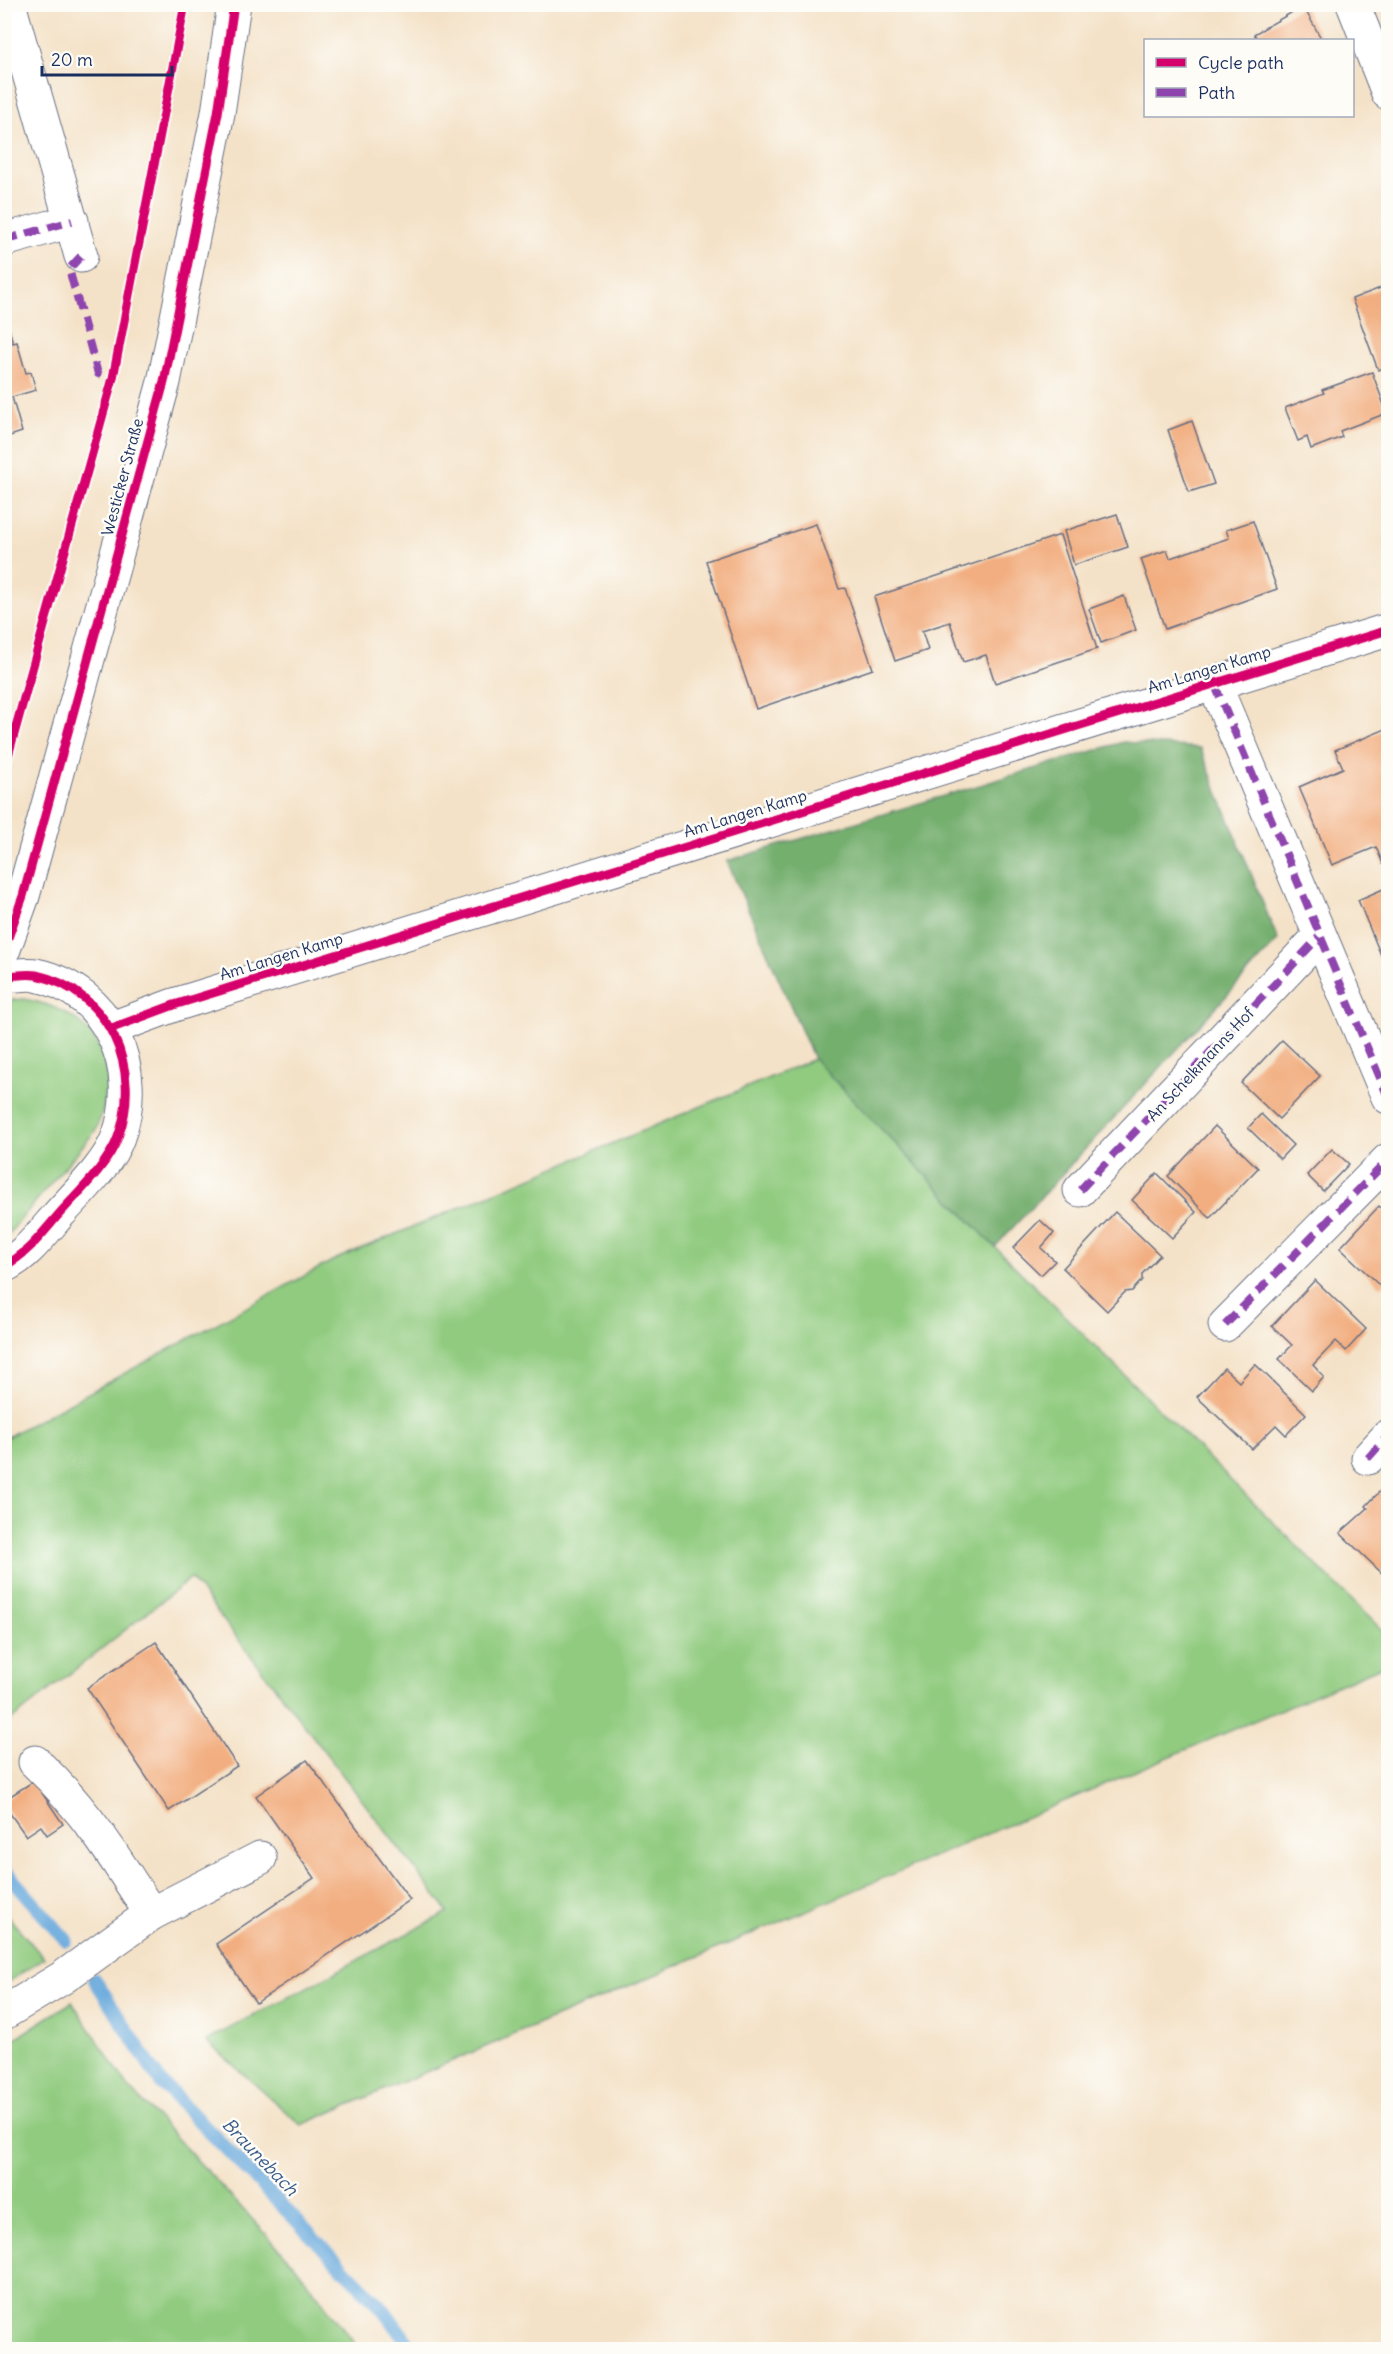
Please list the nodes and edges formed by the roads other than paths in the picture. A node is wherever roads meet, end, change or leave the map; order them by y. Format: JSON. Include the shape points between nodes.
{"nodes":[{"id":1,"x":9,"y":4,"type":"edge"},
{"id":2,"x":234,"y":4,"type":"edge"},
{"id":3,"x":1353,"y":4,"type":"edge"},
{"id":4,"x":1389,"y":93,"type":"edge"},
{"id":5,"x":72,"y":221,"type":"junction"},
{"id":6,"x":4,"y":240,"type":"edge"},
{"id":7,"x":81,"y":256,"type":"dead end"},
{"id":8,"x":1389,"y":630,"type":"edge"},
{"id":9,"x":1214,"y":683,"type":"junction"},
{"id":10,"x":1319,"y":937,"type":"junction"},
{"id":11,"x":4,"y":949,"type":"edge"},
{"id":12,"x":4,"y":976,"type":"edge"},
{"id":13,"x":112,"y":1028,"type":"junction"},
{"id":14,"x":1389,"y":1097,"type":"edge"},
{"id":15,"x":1389,"y":1160,"type":"edge"},
{"id":16,"x":1080,"y":1190,"type":"dead end"},
{"id":17,"x":4,"y":1266,"type":"edge"},
{"id":18,"x":1225,"y":1325,"type":"dead end"},
{"id":19,"x":35,"y":1762,"type":"dead end"},
{"id":20,"x":260,"y":1858,"type":"dead end"},
{"id":21,"x":151,"y":1914,"type":"junction"},
{"id":22,"x":4,"y":2013,"type":"edge"}],
"edges":[{"from":1,"to":5,"type":"street"},
{"from":2,"to":11,"type":"street","name":"Westicker Straße","via":[[218,113],[164,382]]},
{"from":3,"to":4,"type":"street"},
{"from":5,"to":6,"type":"street"},
{"from":5,"to":7,"type":"street"},
{"from":8,"to":9,"type":"street","name":"Am Langen Kamp"},
{"from":9,"to":10,"type":"street"},
{"from":9,"to":13,"type":"street","name":"Am Langen Kamp","via":[[197,998]]},
{"from":10,"to":14,"type":"street"},
{"from":10,"to":16,"type":"street","name":"An Schelkmanns Hof"},
{"from":12,"to":13,"type":"street","via":[[36,975],[67,987]]},
{"from":13,"to":17,"type":"street","via":[[127,1080],[118,1138],[94,1174],[32,1245]]},
{"from":15,"to":18,"type":"street"},
{"from":19,"to":21,"type":"street","via":[[68,1794],[100,1834]]},
{"from":20,"to":21,"type":"street"},
{"from":21,"to":22,"type":"street","via":[[63,1978]]}]}
